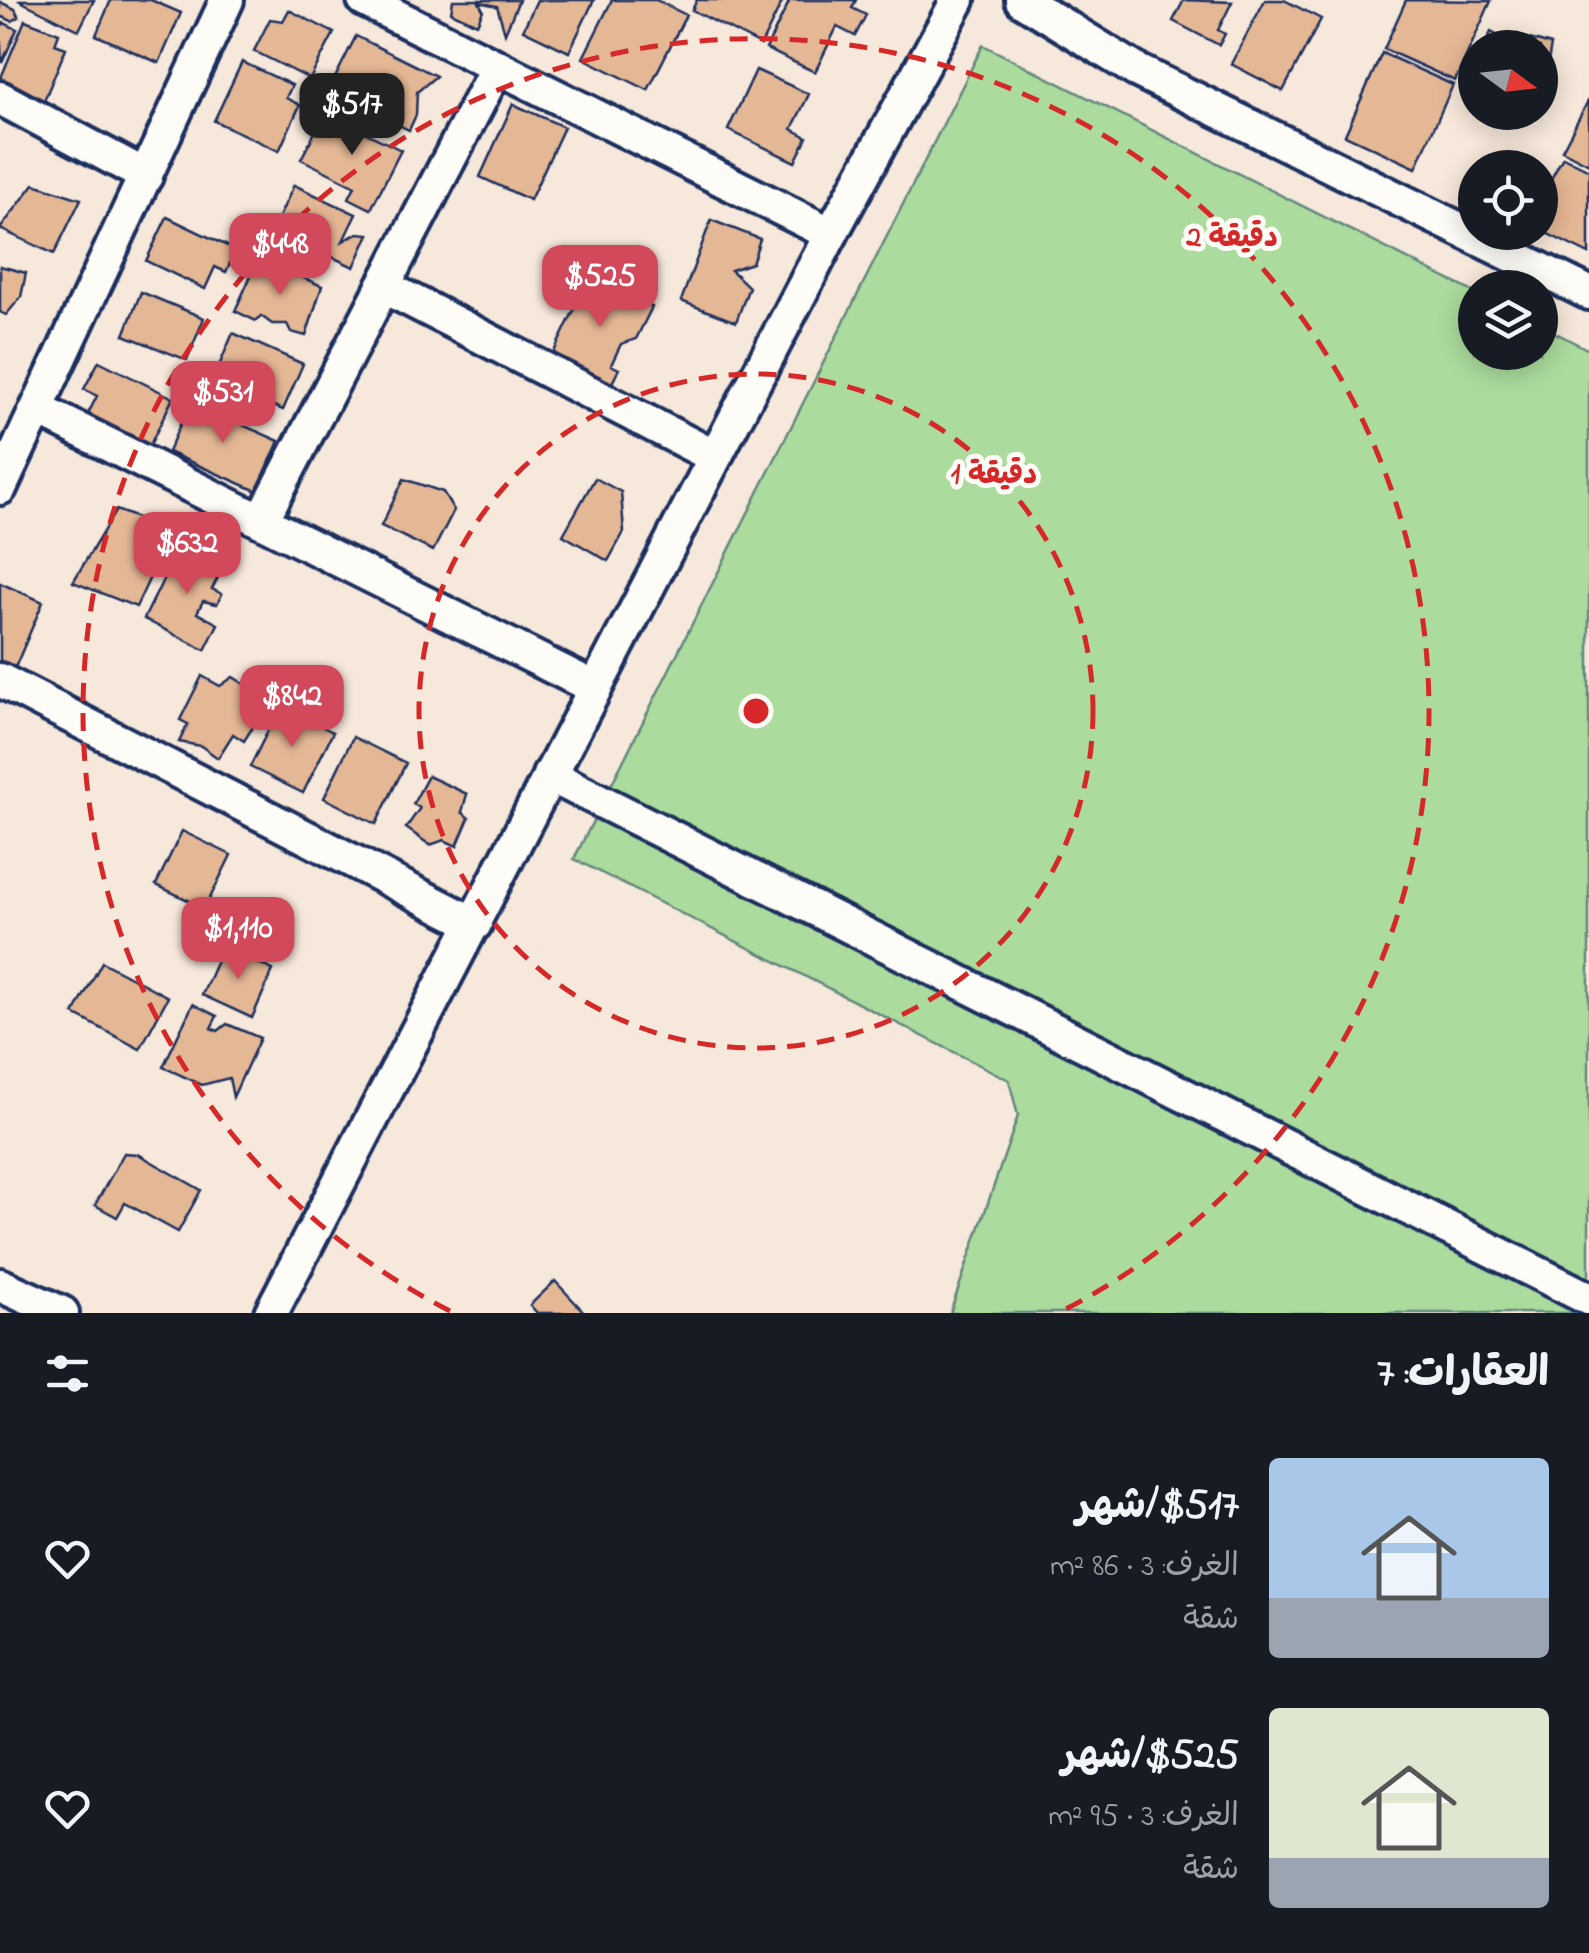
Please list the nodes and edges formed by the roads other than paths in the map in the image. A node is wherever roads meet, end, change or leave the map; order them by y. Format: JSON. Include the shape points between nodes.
{"nodes":[{"id":1,"x":227,"y":0,"type":"edge"},
{"id":2,"x":364,"y":0,"type":"edge"},
{"id":3,"x":958,"y":0,"type":"edge"},
{"id":4,"x":1022,"y":0,"type":"edge"},
{"id":5,"x":497,"y":66,"type":"junction"},
{"id":6,"x":0,"y":98,"type":"edge"},
{"id":7,"x":146,"y":176,"type":"junction"},
{"id":8,"x":831,"y":234,"type":"junction"},
{"id":9,"x":384,"y":286,"type":"junction"},
{"id":10,"x":1589,"y":293,"type":"edge"},
{"id":11,"x":39,"y":410,"type":"junction"},
{"id":12,"x":715,"y":456,"type":"junction"},
{"id":13,"x":0,"y":488,"type":"edge"},
{"id":14,"x":262,"y":520,"type":"junction"},
{"id":15,"x":0,"y":680,"type":"edge"},
{"id":16,"x":595,"y":688,"type":"junction"},
{"id":17,"x":550,"y":775,"type":"junction"},
{"id":18,"x":475,"y":924,"type":"junction"},
{"id":19,"x":0,"y":1285,"type":"edge"},
{"id":20,"x":1589,"y":1299,"type":"edge"},
{"id":21,"x":62,"y":1313,"type":"edge"},
{"id":22,"x":271,"y":1313,"type":"edge"}],
"edges":[{"from":1,"to":7,"type":"street"},
{"from":2,"to":5,"type":"street"},
{"from":3,"to":8,"type":"street"},
{"from":4,"to":10,"type":"street","via":[[1136,70]]},
{"from":5,"to":8,"type":"street"},
{"from":5,"to":9,"type":"street"},
{"from":6,"to":7,"type":"street"},
{"from":7,"to":11,"type":"street"},
{"from":8,"to":12,"type":"street"},
{"from":9,"to":12,"type":"street"},
{"from":9,"to":14,"type":"street"},
{"from":11,"to":13,"type":"street"},
{"from":11,"to":14,"type":"street"},
{"from":12,"to":16,"type":"street"},
{"from":14,"to":16,"type":"street"},
{"from":15,"to":18,"type":"street"},
{"from":16,"to":17,"type":"street"},
{"from":17,"to":18,"type":"street"},
{"from":17,"to":20,"type":"street"},
{"from":18,"to":22,"type":"street"},
{"from":19,"to":21,"type":"street"}]}
